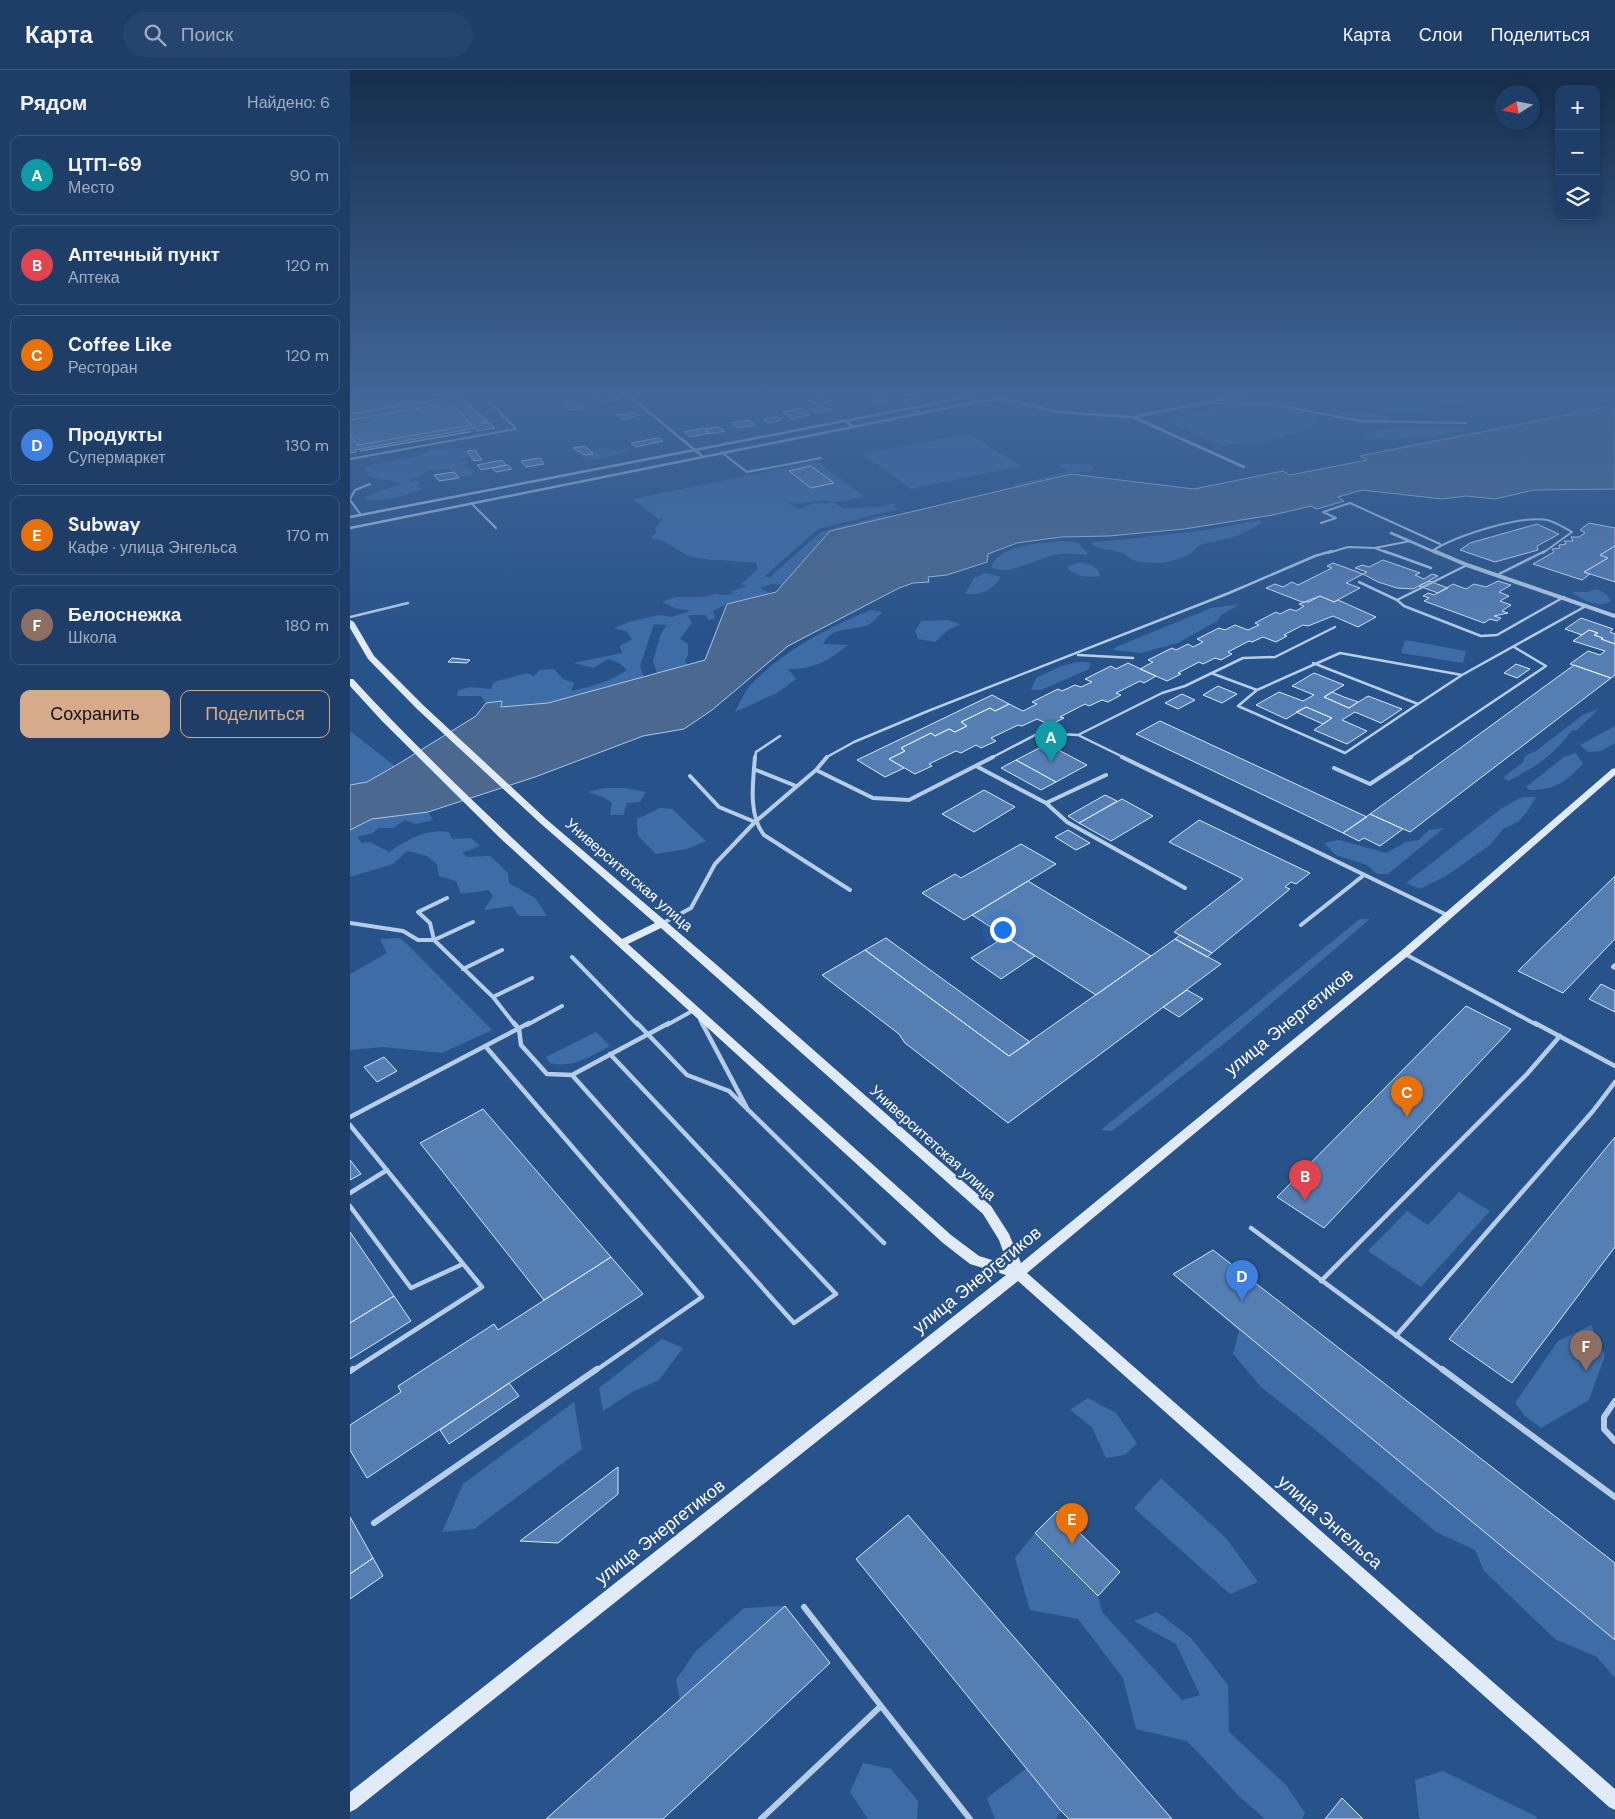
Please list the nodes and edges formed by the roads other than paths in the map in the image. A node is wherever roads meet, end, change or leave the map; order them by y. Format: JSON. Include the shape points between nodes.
{"nodes":[{"id":1,"x":559,"y":476,"type":"edge"},
{"id":2,"x":606,"y":476,"type":"edge"},
{"id":3,"x":370,"y":484,"type":"dead end"},
{"id":4,"x":350,"y":500,"type":"edge"},
{"id":5,"x":471,"y":503,"type":"junction"},
{"id":6,"x":362,"y":515,"type":"junction"},
{"id":7,"x":350,"y":517,"type":"edge"},
{"id":8,"x":1320,"y":523,"type":"dead end"},
{"id":9,"x":350,"y":528,"type":"edge"},
{"id":10,"x":496,"y":528,"type":"dead end"},
{"id":11,"x":1391,"y":533,"type":"dead end"},
{"id":12,"x":1410,"y":541,"type":"junction"},
{"id":13,"x":1440,"y":544,"type":"junction"},
{"id":14,"x":1376,"y":548,"type":"junction"},
{"id":15,"x":1432,"y":551,"type":"junction"},
{"id":16,"x":1467,"y":565,"type":"junction"},
{"id":17,"x":1431,"y":568,"type":"dead end"},
{"id":18,"x":1499,"y":574,"type":"junction"},
{"id":19,"x":1359,"y":582,"type":"dead end"},
{"id":20,"x":1564,"y":597,"type":"junction"},
{"id":21,"x":1397,"y":600,"type":"junction"},
{"id":22,"x":408,"y":603,"type":"dead end"},
{"id":23,"x":1586,"y":606,"type":"junction"},
{"id":24,"x":1615,"y":616,"type":"edge"},
{"id":25,"x":350,"y":617,"type":"edge"},
{"id":26,"x":350,"y":622,"type":"edge"},
{"id":27,"x":1335,"y":627,"type":"dead end"},
{"id":28,"x":1514,"y":647,"type":"junction"},
{"id":29,"x":1076,"y":655,"type":"junction"},
{"id":30,"x":1133,"y":658,"type":"dead end"},
{"id":31,"x":1313,"y":663,"type":"junction"},
{"id":32,"x":1211,"y":673,"type":"junction"},
{"id":33,"x":1462,"y":675,"type":"junction"},
{"id":34,"x":350,"y":681,"type":"edge"},
{"id":35,"x":1257,"y":690,"type":"junction"},
{"id":36,"x":1418,"y":704,"type":"junction"},
{"id":37,"x":780,"y":736,"type":"dead end"},
{"id":38,"x":1078,"y":736,"type":"junction"},
{"id":39,"x":976,"y":766,"type":"junction"},
{"id":40,"x":1334,"y":768,"type":"dead end"},
{"id":41,"x":756,"y":770,"type":"junction"},
{"id":42,"x":816,"y":770,"type":"junction"},
{"id":43,"x":1615,"y":771,"type":"edge"},
{"id":44,"x":1106,"y":775,"type":"dead end"},
{"id":45,"x":690,"y":776,"type":"dead end"},
{"id":46,"x":796,"y":786,"type":"junction"},
{"id":47,"x":1046,"y":803,"type":"junction"},
{"id":48,"x":756,"y":822,"type":"junction"},
{"id":49,"x":1364,"y":875,"type":"junction"},
{"id":50,"x":1185,"y":888,"type":"dead end"},
{"id":51,"x":850,"y":890,"type":"dead end"},
{"id":52,"x":447,"y":898,"type":"dead end"},
{"id":53,"x":1447,"y":916,"type":"junction"},
{"id":54,"x":473,"y":922,"type":"dead end"},
{"id":55,"x":350,"y":923,"type":"edge"},
{"id":56,"x":662,"y":923,"type":"junction"},
{"id":57,"x":1301,"y":925,"type":"dead end"},
{"id":58,"x":434,"y":940,"type":"junction"},
{"id":59,"x":622,"y":944,"type":"junction"},
{"id":60,"x":502,"y":950,"type":"dead end"},
{"id":61,"x":1405,"y":953,"type":"junction"},
{"id":62,"x":572,"y":957,"type":"dead end"},
{"id":63,"x":463,"y":969,"type":"junction"},
{"id":64,"x":532,"y":978,"type":"dead end"},
{"id":65,"x":493,"y":997,"type":"junction"},
{"id":66,"x":562,"y":1006,"type":"dead end"},
{"id":67,"x":695,"y":1010,"type":"junction"},
{"id":68,"x":519,"y":1029,"type":"junction"},
{"id":69,"x":646,"y":1035,"type":"junction"},
{"id":70,"x":1560,"y":1036,"type":"junction"},
{"id":71,"x":486,"y":1046,"type":"junction"},
{"id":72,"x":610,"y":1054,"type":"junction"},
{"id":73,"x":1615,"y":1066,"type":"edge"},
{"id":74,"x":572,"y":1075,"type":"junction"},
{"id":75,"x":1615,"y":1082,"type":"edge"},
{"id":76,"x":748,"y":1110,"type":"junction"},
{"id":77,"x":350,"y":1117,"type":"edge"},
{"id":78,"x":350,"y":1124,"type":"edge"},
{"id":79,"x":387,"y":1170,"type":"junction"},
{"id":80,"x":350,"y":1193,"type":"edge"},
{"id":81,"x":350,"y":1206,"type":"edge"},
{"id":82,"x":1251,"y":1228,"type":"dead end"},
{"id":83,"x":884,"y":1242,"type":"dead end"},
{"id":84,"x":463,"y":1264,"type":"junction"},
{"id":85,"x":1018,"y":1272,"type":"junction"},
{"id":86,"x":1321,"y":1281,"type":"junction"},
{"id":87,"x":1396,"y":1336,"type":"junction"},
{"id":88,"x":350,"y":1371,"type":"edge"},
{"id":89,"x":1615,"y":1401,"type":"edge"},
{"id":90,"x":1615,"y":1441,"type":"edge"},
{"id":91,"x":1615,"y":1497,"type":"edge"},
{"id":92,"x":374,"y":1523,"type":"dead end"},
{"id":93,"x":804,"y":1606,"type":"dead end"},
{"id":94,"x":881,"y":1706,"type":"junction"},
{"id":95,"x":1615,"y":1800,"type":"edge"},
{"id":96,"x":350,"y":1803,"type":"edge"},
{"id":97,"x":761,"y":1819,"type":"edge"},
{"id":98,"x":970,"y":1819,"type":"edge"}],
"edges":[{"from":1,"to":6,"type":"street"},
{"from":2,"to":5,"type":"street"},
{"from":3,"to":4,"type":"lane","via":[[355,490]]},
{"from":4,"to":6,"type":"lane"},
{"from":5,"to":9,"type":"street"},
{"from":5,"to":10,"type":"lane"},
{"from":6,"to":7,"type":"street"},
{"from":8,"to":13,"type":"lane","via":[[1336,518],[1322,512],[1350,503]]},
{"from":11,"to":12,"type":"street"},
{"from":12,"to":14,"type":"lane"},
{"from":12,"to":15,"type":"street"},
{"from":13,"to":15,"type":"lane"},
{"from":13,"to":18,"type":"lane","via":[[1530,519],[1548,520],[1572,532],[1544,552]]},
{"from":14,"to":17,"type":"lane"},
{"from":14,"to":29,"type":"lane","via":[[1348,547],[1315,556]]},
{"from":15,"to":16,"type":"street"},
{"from":16,"to":18,"type":"street"},
{"from":16,"to":21,"type":"lane"},
{"from":18,"to":20,"type":"street"},
{"from":19,"to":21,"type":"lane"},
{"from":20,"to":21,"type":"lane","via":[[1497,635],[1481,636],[1404,606]]},
{"from":20,"to":23,"type":"street"},
{"from":22,"to":25,"type":"lane"},
{"from":23,"to":24,"type":"street"},
{"from":23,"to":28,"type":"lane"},
{"from":26,"to":56,"type":"main road","name":"Университетская улица","via":[[371,657],[420,708],[543,821]]},
{"from":27,"to":32,"type":"lane","via":[[1275,657],[1243,658]]},
{"from":28,"to":33,"type":"lane"},
{"from":28,"to":40,"type":"lane","via":[[1546,666],[1370,784]]},
{"from":29,"to":30,"type":"lane"},
{"from":29,"to":42,"type":"lane","via":[[854,742],[825,758]]},
{"from":31,"to":33,"type":"lane","via":[[1340,653]]},
{"from":31,"to":35,"type":"lane"},
{"from":31,"to":36,"type":"lane"},
{"from":32,"to":35,"type":"lane"},
{"from":32,"to":38,"type":"lane","via":[[1186,686],[1162,693]]},
{"from":33,"to":36,"type":"lane"},
{"from":34,"to":59,"type":"main road","via":[[503,836]]},
{"from":35,"to":36,"type":"lane","via":[[1238,706],[1345,753]]},
{"from":37,"to":41,"type":"lane","via":[[756,752],[753,762]]},
{"from":38,"to":39,"type":"lane","via":[[1039,733]]},
{"from":38,"to":49,"type":"lane"},
{"from":39,"to":42,"type":"lane","via":[[909,800],[874,798]]},
{"from":39,"to":47,"type":"lane"},
{"from":41,"to":46,"type":"lane"},
{"from":41,"to":48,"type":"lane"},
{"from":42,"to":46,"type":"lane"},
{"from":43,"to":53,"type":"main road","name":"улица Энергетиков"},
{"from":44,"to":47,"type":"lane"},
{"from":45,"to":48,"type":"lane","via":[[719,807]]},
{"from":46,"to":48,"type":"lane"},
{"from":47,"to":50,"type":"lane","via":[[1067,822]]},
{"from":48,"to":51,"type":"lane","via":[[764,835]]},
{"from":48,"to":56,"type":"lane","via":[[715,864],[692,908]]},
{"from":49,"to":53,"type":"lane"},
{"from":49,"to":57,"type":"lane"},
{"from":52,"to":58,"type":"lane","via":[[418,912],[430,923]]},
{"from":53,"to":61,"type":"main road","name":"улица Энергетиков"},
{"from":54,"to":58,"type":"lane"},
{"from":55,"to":58,"type":"lane","via":[[403,932],[418,940]]},
{"from":56,"to":59,"type":"main road"},
{"from":56,"to":85,"type":"main road","name":"Университетская улица","via":[[987,1210],[1005,1238]]},
{"from":58,"to":63,"type":"lane"},
{"from":59,"to":67,"type":"main road"},
{"from":60,"to":63,"type":"lane"},
{"from":61,"to":70,"type":"lane"},
{"from":61,"to":85,"type":"main road","name":"улица Энергетиков"},
{"from":62,"to":69,"type":"lane"},
{"from":63,"to":65,"type":"lane"},
{"from":64,"to":65,"type":"lane"},
{"from":65,"to":68,"type":"lane"},
{"from":66,"to":68,"type":"lane"},
{"from":67,"to":69,"type":"lane"},
{"from":67,"to":76,"type":"lane"},
{"from":67,"to":85,"type":"main road","via":[[947,1240],[975,1260]]},
{"from":68,"to":71,"type":"lane"},
{"from":68,"to":74,"type":"lane","via":[[521,1046],[547,1074]]},
{"from":69,"to":72,"type":"lane"},
{"from":69,"to":76,"type":"lane","via":[[688,1075],[729,1091]]},
{"from":70,"to":73,"type":"lane"},
{"from":70,"to":86,"type":"lane","via":[[1527,1074]]},
{"from":71,"to":77,"type":"lane"},
{"from":71,"to":92,"type":"lane","via":[[702,1297]]},
{"from":72,"to":74,"type":"lane"},
{"from":72,"to":74,"type":"lane","via":[[836,1294],[794,1323]]},
{"from":75,"to":87,"type":"lane"},
{"from":76,"to":83,"type":"lane"},
{"from":78,"to":79,"type":"lane"},
{"from":79,"to":80,"type":"lane"},
{"from":79,"to":84,"type":"lane"},
{"from":81,"to":84,"type":"lane","via":[[411,1288]]},
{"from":82,"to":86,"type":"lane"},
{"from":84,"to":88,"type":"lane","via":[[482,1287]]},
{"from":85,"to":95,"type":"main road","name":"улица Энгельса"},
{"from":85,"to":96,"type":"main road","name":"улица Энергетиков"},
{"from":86,"to":87,"type":"lane"},
{"from":87,"to":91,"type":"lane"},
{"from":89,"to":90,"type":"lane","via":[[1604,1417],[1604,1429]]},
{"from":93,"to":94,"type":"lane"},
{"from":94,"to":97,"type":"lane"},
{"from":94,"to":98,"type":"lane"}]}
